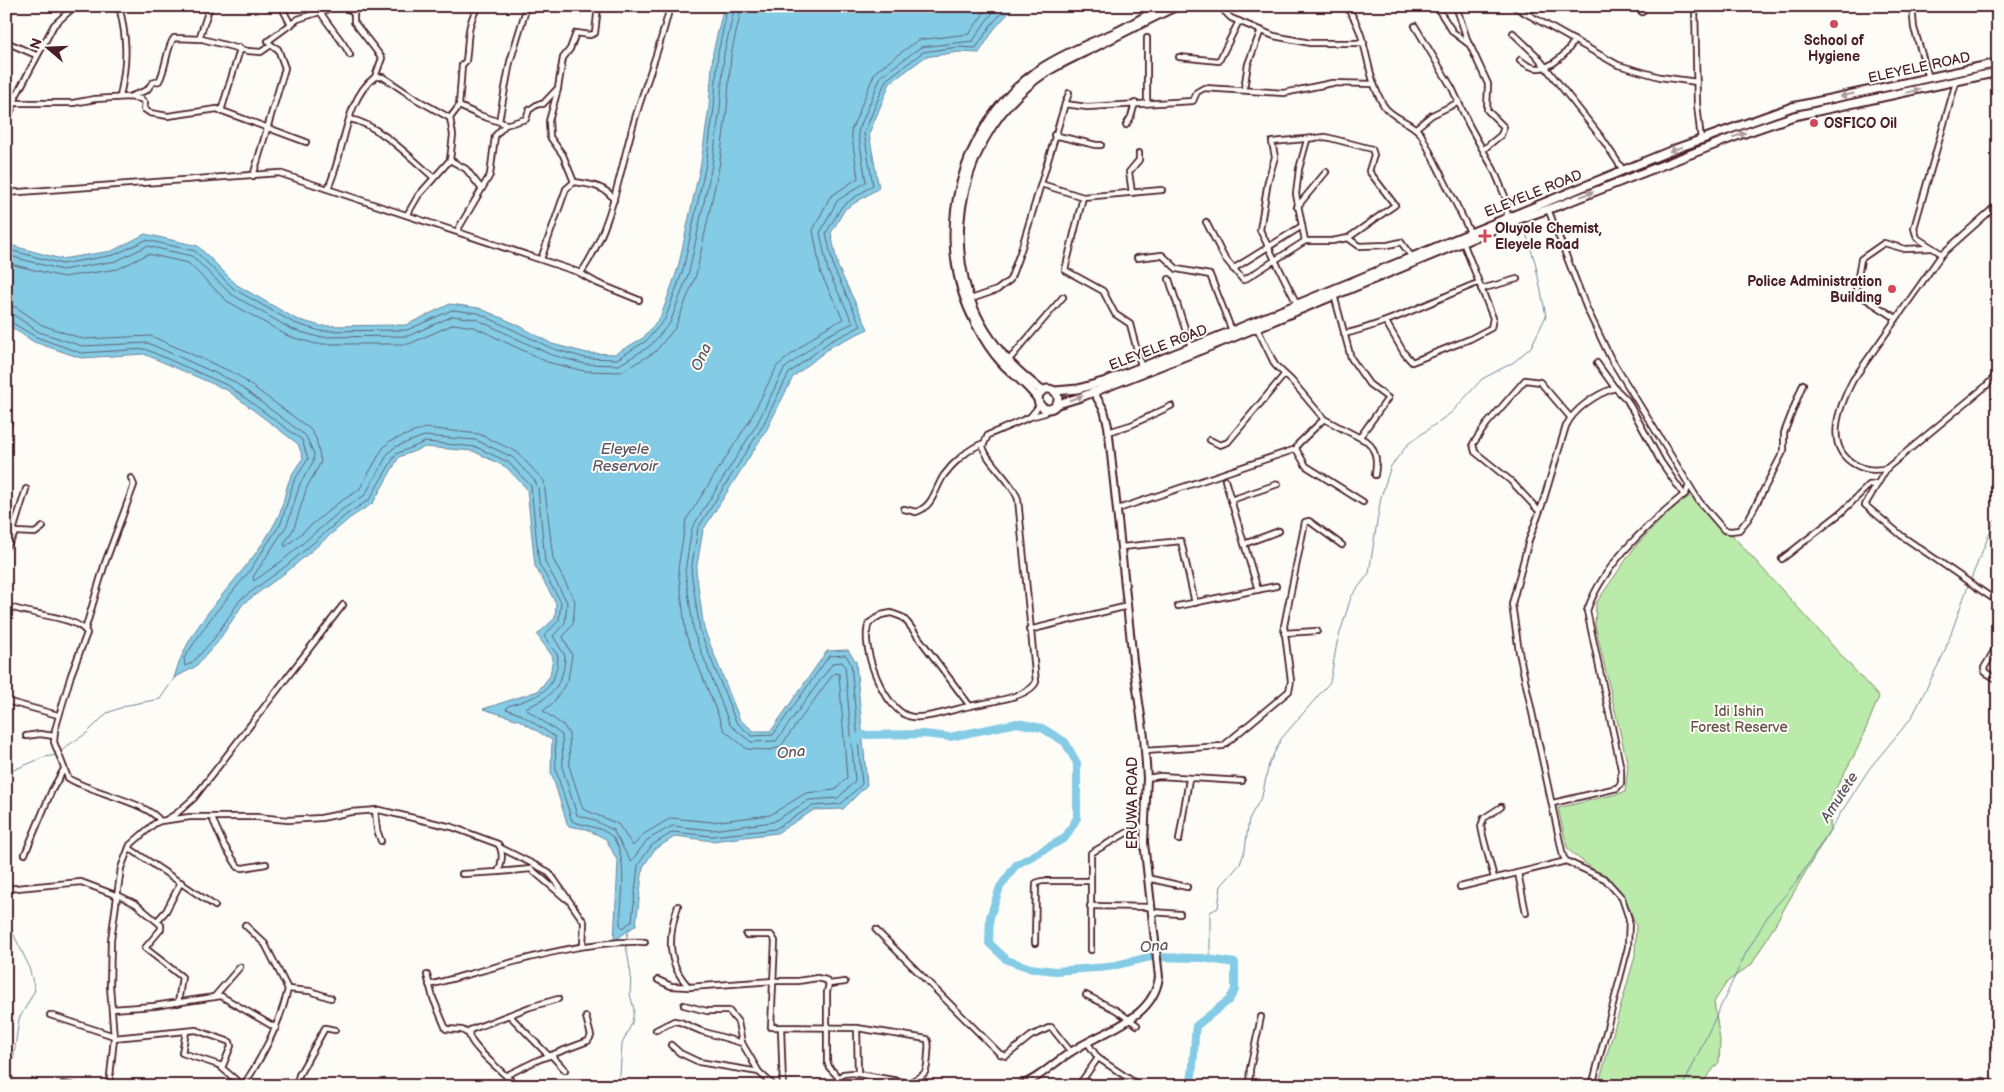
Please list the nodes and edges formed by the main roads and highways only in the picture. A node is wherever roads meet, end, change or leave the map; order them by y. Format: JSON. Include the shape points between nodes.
{"nodes":[{"id":1,"x":1164,"y":6,"type":"edge"},
{"id":2,"x":1177,"y":6,"type":"edge"},
{"id":3,"x":1998,"y":63,"type":"edge"},
{"id":4,"x":1998,"y":72,"type":"edge"},
{"id":5,"x":1792,"y":107,"type":"junction"},
{"id":6,"x":1794,"y":116,"type":"junction"},
{"id":7,"x":1543,"y":206,"type":"junction"},
{"id":8,"x":1511,"y":217,"type":"junction"},
{"id":9,"x":1170,"y":358,"type":"junction"},
{"id":10,"x":1152,"y":366,"type":"junction"},
{"id":11,"x":1092,"y":388,"type":"junction"},
{"id":12,"x":1042,"y":391,"type":"junction"},
{"id":13,"x":1055,"y":391,"type":"junction"},
{"id":14,"x":1038,"y":400,"type":"junction"},
{"id":15,"x":1058,"y":404,"type":"junction"},
{"id":16,"x":1019,"y":1086,"type":"edge"}],
"edges":[{"from":1,"to":14,"type":"main road","via":[[1051,62],[1019,85],[985,125],[963,173],[954,224],[960,285],[974,321],[991,348]]},
{"from":2,"to":12,"type":"main road","via":[[1041,75],[1018,94],[995,121],[972,164],[960,213],[961,264],[971,299],[982,324],[1008,361]]},
{"from":3,"to":5,"type":"main road","name":"ELEYELE ROAD","one_way":true},
{"from":6,"to":4,"type":"main road","name":"ELEYELE ROAD","one_way":true},
{"from":5,"to":6,"type":"main road"},
{"from":5,"to":7,"type":"main road","name":"ELEYELE ROAD","one_way":true,"via":[[1624,170]]},
{"from":7,"to":6,"type":"main road","name":"ELEYELE ROAD","one_way":true},
{"from":7,"to":8,"type":"main road","name":"ELEYELE ROAD"},
{"from":8,"to":9,"type":"main road","name":"ELEYELE ROAD"},
{"from":8,"to":9,"type":"main road","name":"ELEYELE ROAD","via":[[1463,242],[1257,328]]},
{"from":9,"to":10,"type":"main road","name":"ELEYELE ROAD"},
{"from":10,"to":11,"type":"main road","name":"ELEYELE ROAD"},
{"from":10,"to":11,"type":"main road","name":"ELEYELE ROAD","via":[[1141,366]]},
{"from":11,"to":13,"type":"main road"},
{"from":15,"to":11,"type":"main road","one_way":true},
{"from":11,"to":16,"type":"main road","name":"ERUWA ROAD","via":[[1104,410],[1118,509],[1147,778],[1144,826],[1158,984],[1153,997],[1129,1020],[1070,1052]]},
{"from":12,"to":13,"type":"main road","via":[[1049,388]]},
{"from":12,"to":14,"type":"main road"},
{"from":13,"to":15,"type":"main road"},
{"from":14,"to":15,"type":"main road","via":[[1045,409],[1053,409]]}]}
